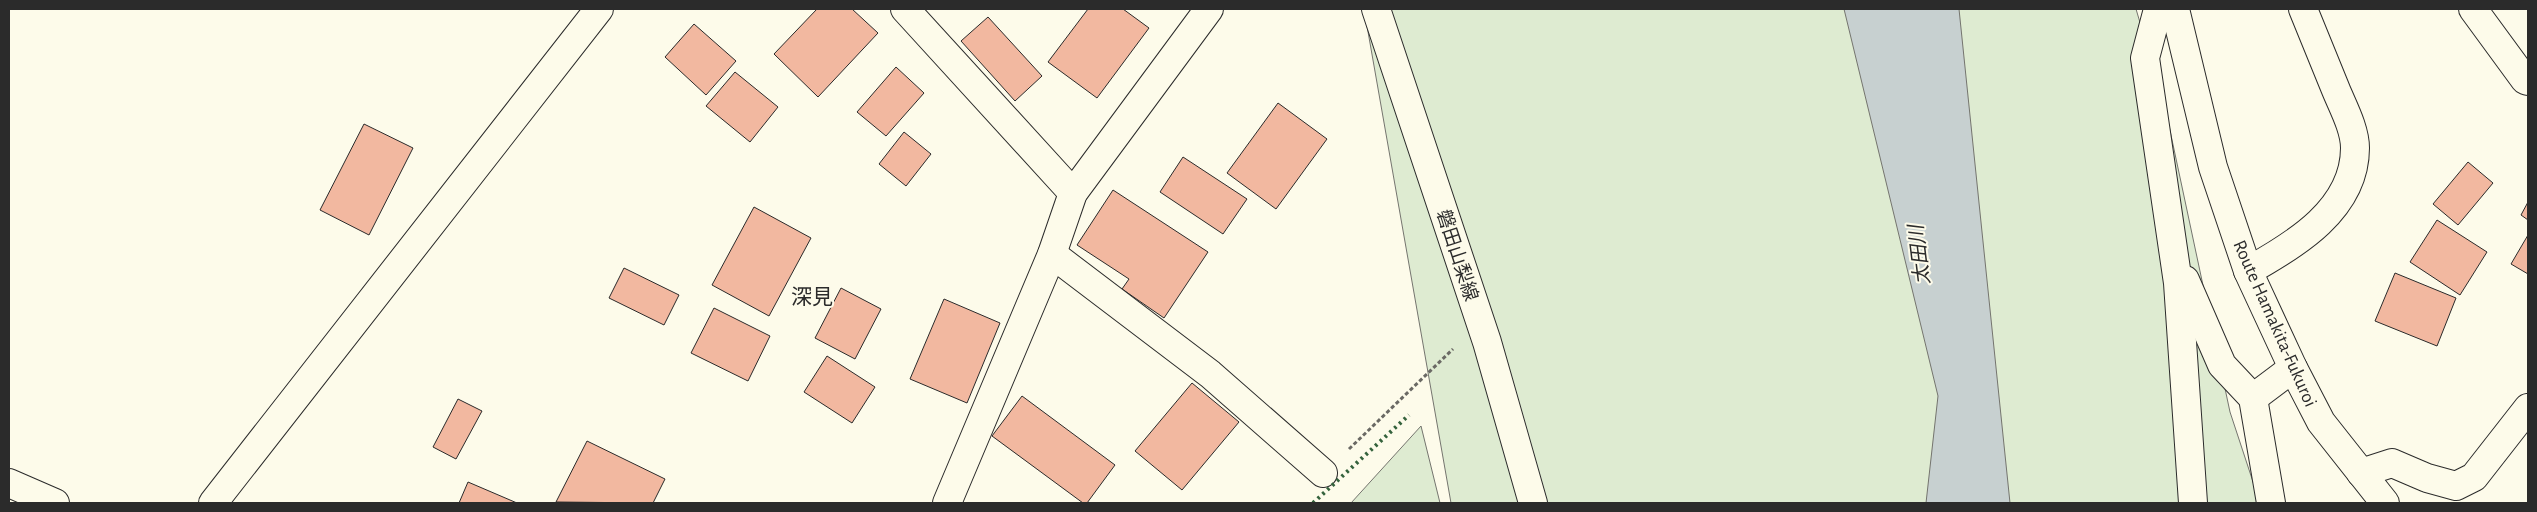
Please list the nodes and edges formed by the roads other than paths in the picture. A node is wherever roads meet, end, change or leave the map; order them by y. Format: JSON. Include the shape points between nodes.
{"nodes":[{"id":1,"x":599,"y":9,"type":"edge"},
{"id":2,"x":905,"y":9,"type":"edge"},
{"id":3,"x":1209,"y":9,"type":"edge"},
{"id":4,"x":1376,"y":9,"type":"edge"},
{"id":5,"x":2158,"y":9,"type":"edge"},
{"id":6,"x":2176,"y":9,"type":"edge"},
{"id":7,"x":2303,"y":9,"type":"edge"},
{"id":8,"x":2474,"y":9,"type":"edge"},
{"id":9,"x":2528,"y":81,"type":"edge"},
{"id":10,"x":1072,"y":193,"type":"junction"},
{"id":11,"x":1052,"y":254,"type":"junction"},
{"id":12,"x":2174,"y":254,"type":"junction"},
{"id":13,"x":2248,"y":271,"type":"junction"},
{"id":14,"x":2293,"y":368,"type":"junction"},
{"id":15,"x":2253,"y":398,"type":"junction"},
{"id":16,"x":2528,"y":408,"type":"edge"},
{"id":17,"x":1323,"y":473,"type":"road end"},
{"id":18,"x":2361,"y":473,"type":"junction"},
{"id":19,"x":9,"y":483,"type":"edge"},
{"id":20,"x":55,"y":503,"type":"edge"},
{"id":21,"x":213,"y":503,"type":"edge"},
{"id":22,"x":946,"y":503,"type":"edge"},
{"id":23,"x":1533,"y":503,"type":"edge"},
{"id":24,"x":2193,"y":503,"type":"edge"},
{"id":25,"x":2271,"y":503,"type":"edge"},
{"id":26,"x":2385,"y":503,"type":"edge"}],
"edges":[{"from":1,"to":21,"type":"street"},
{"from":2,"to":10,"type":"street"},
{"from":3,"to":10,"type":"street"},
{"from":4,"to":23,"type":"street","name":"磐田山梨線","via":[[1487,342]]},
{"from":5,"to":12,"type":"street","via":[[2145,58]]},
{"from":6,"to":13,"type":"street","name":"Route Hamakita-Fukuroi","via":[[2213,167]]},
{"from":7,"to":13,"type":"street","via":[[2348,117],[2355,147],[2348,181],[2326,217],[2286,250]]},
{"from":8,"to":9,"type":"street"},
{"from":10,"to":11,"type":"street"},
{"from":11,"to":17,"type":"street","via":[[1210,374]]},
{"from":11,"to":22,"type":"street"},
{"from":12,"to":15,"type":"street","via":[[2222,365]]},
{"from":12,"to":24,"type":"street"},
{"from":13,"to":14,"type":"street","name":"Route Hamakita-Fukuroi"},
{"from":14,"to":15,"type":"street"},
{"from":14,"to":18,"type":"street","name":"Route Hamakita-Fukuroi","via":[[2321,422]]},
{"from":15,"to":25,"type":"street"},
{"from":16,"to":18,"type":"street","via":[[2474,477],[2456,486],[2392,463]]},
{"from":18,"to":26,"type":"street","name":"Route Hamakita-Fukuroi"},
{"from":19,"to":20,"type":"street"}]}
